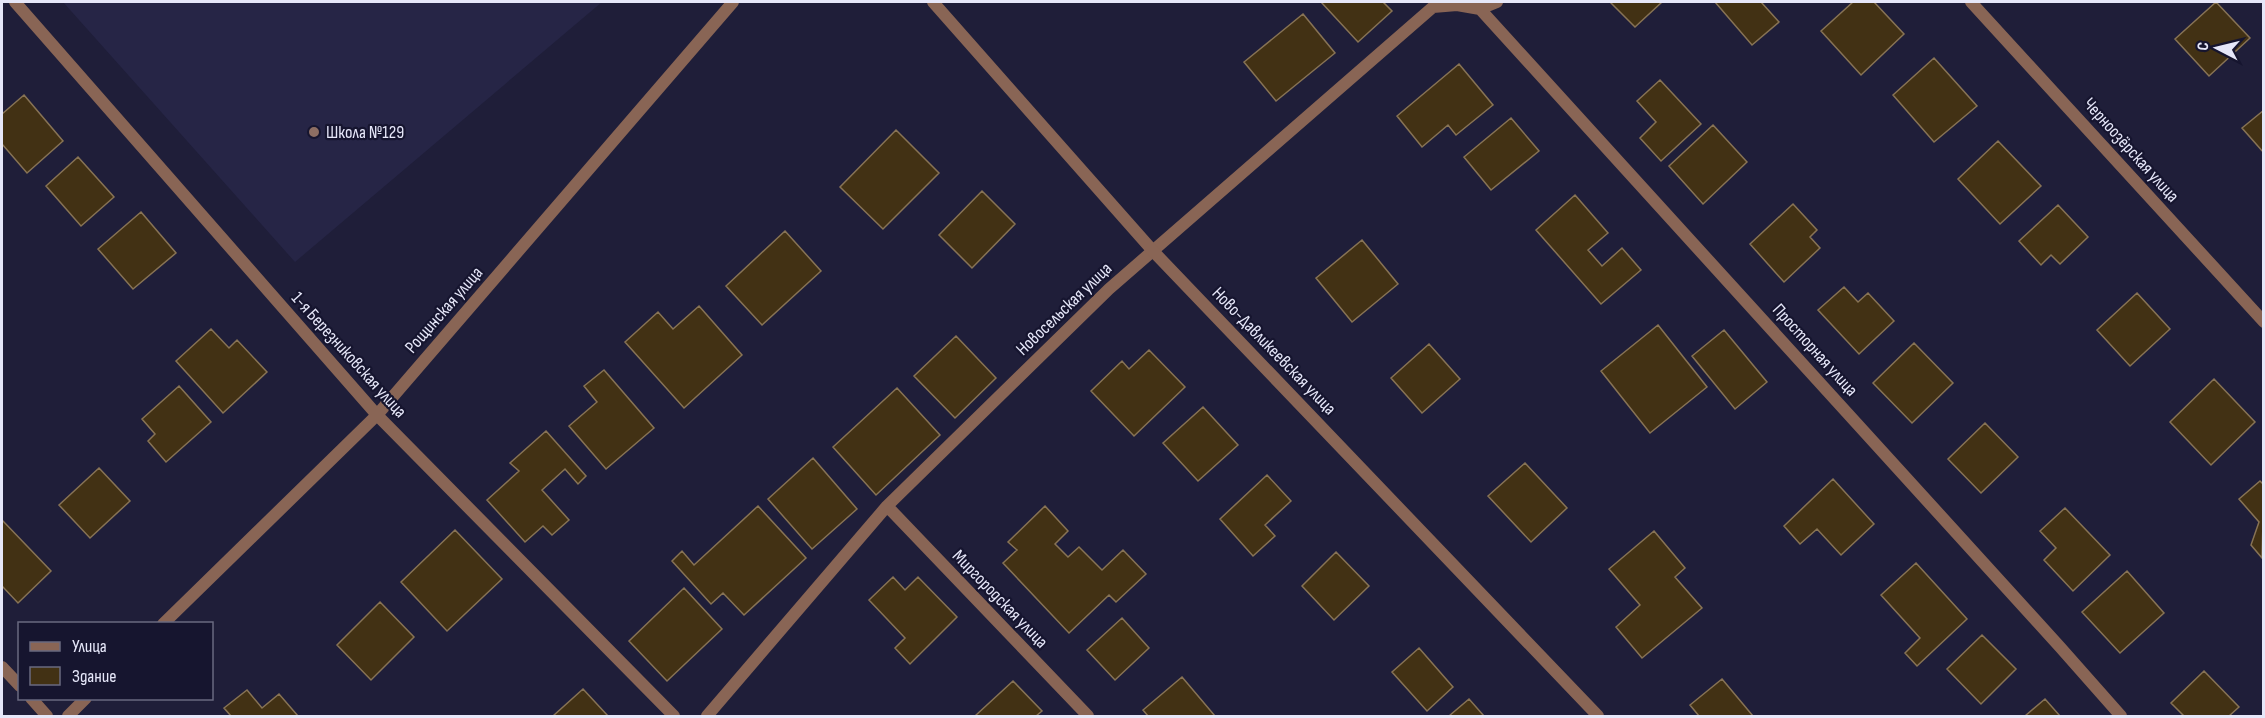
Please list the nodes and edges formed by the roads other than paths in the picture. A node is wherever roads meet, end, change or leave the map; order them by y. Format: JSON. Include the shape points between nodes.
{"nodes":[{"id":1,"x":15,"y":2,"type":"edge"},
{"id":2,"x":733,"y":2,"type":"edge"},
{"id":3,"x":933,"y":2,"type":"edge"},
{"id":4,"x":1497,"y":2,"type":"edge"},
{"id":5,"x":1971,"y":2,"type":"edge"},
{"id":6,"x":1480,"y":9,"type":"junction"},
{"id":7,"x":1153,"y":251,"type":"junction"},
{"id":8,"x":2264,"y":322,"type":"edge"},
{"id":9,"x":377,"y":415,"type":"junction"},
{"id":10,"x":887,"y":506,"type":"junction"},
{"id":11,"x":165,"y":622,"type":"edge"},
{"id":12,"x":2,"y":667,"type":"edge"},
{"id":13,"x":18,"y":684,"type":"edge"},
{"id":14,"x":32,"y":700,"type":"edge"},
{"id":15,"x":85,"y":700,"type":"edge"},
{"id":16,"x":47,"y":717,"type":"edge"},
{"id":17,"x":68,"y":717,"type":"edge"},
{"id":18,"x":674,"y":717,"type":"edge"},
{"id":19,"x":708,"y":717,"type":"edge"},
{"id":20,"x":1088,"y":717,"type":"edge"},
{"id":21,"x":1598,"y":717,"type":"edge"},
{"id":22,"x":2121,"y":717,"type":"edge"}],
"edges":[{"from":1,"to":9,"type":"street","name":"1-я Березниковская улица"},
{"from":2,"to":9,"type":"street","name":"Рощинская улица"},
{"from":3,"to":7,"type":"street","name":"Ново-Давликеевская улица"},
{"from":4,"to":6,"type":"street","name":"Новосельская улица"},
{"from":5,"to":8,"type":"street","name":"Черноозёрская улица"},
{"from":6,"to":7,"type":"street","name":"Новосельская улица","via":[[1457,5],[1433,7]]},
{"from":6,"to":22,"type":"street","name":"Просторная улица"},
{"from":7,"to":10,"type":"street","name":"Новосельская улица","via":[[1109,289]]},
{"from":7,"to":21,"type":"street","name":"Ново-Давликеевская улица"},
{"from":9,"to":11,"type":"street","name":"Рощинская улица"},
{"from":9,"to":18,"type":"street","name":"1-я Березниковская улица"},
{"from":10,"to":19,"type":"street","name":"Новосельская улица"},
{"from":10,"to":20,"type":"street","name":"Миргородская улица"},
{"from":12,"to":13,"type":"street"},
{"from":14,"to":16,"type":"street"},
{"from":15,"to":17,"type":"street"}]}
